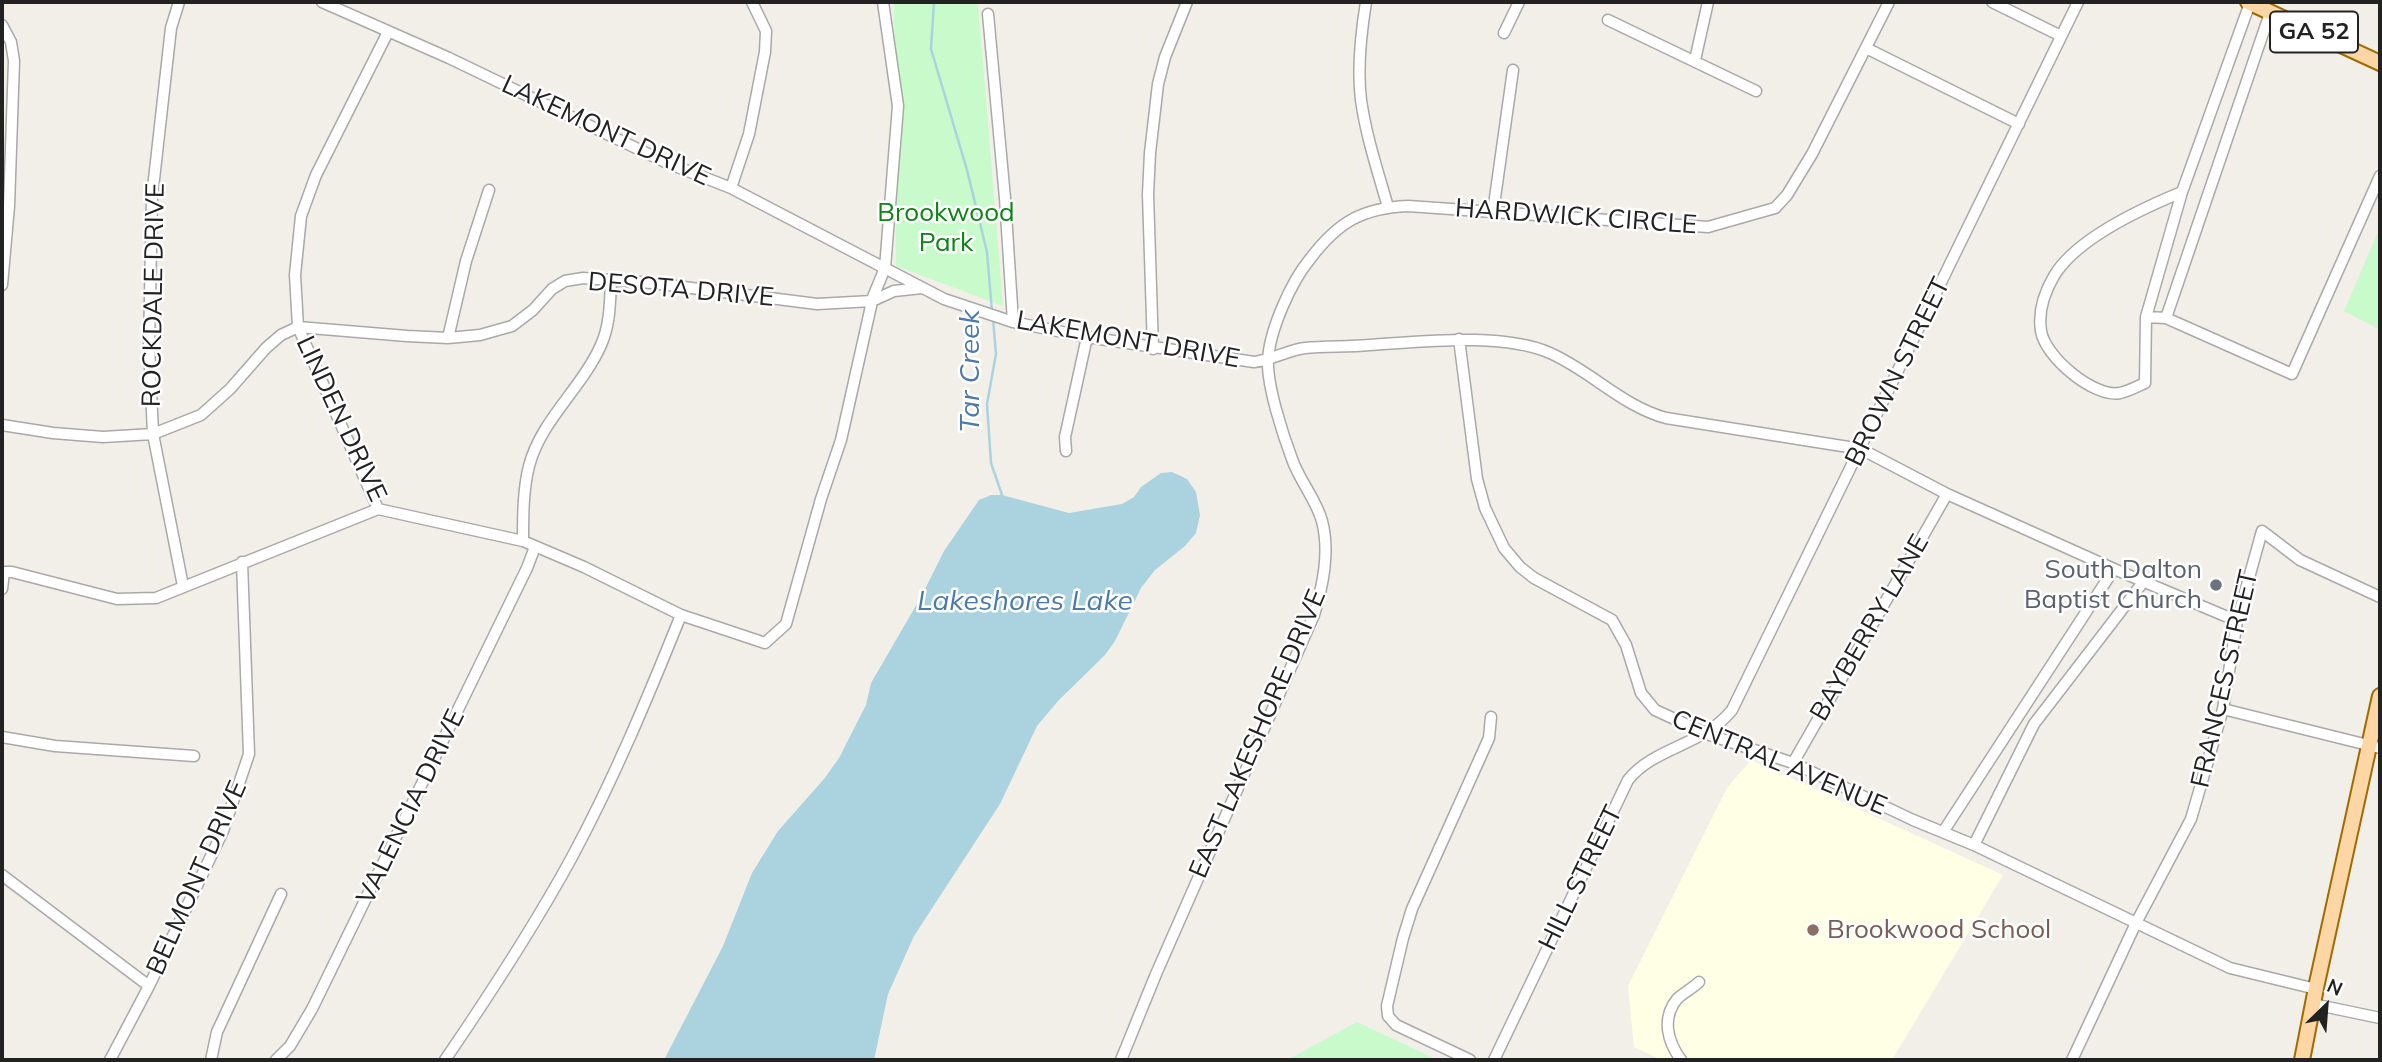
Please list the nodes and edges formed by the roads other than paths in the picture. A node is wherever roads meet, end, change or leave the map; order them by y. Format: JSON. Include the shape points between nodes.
{"nodes":[{"id":1,"x":179,"y":2,"type":"edge"},
{"id":2,"x":322,"y":2,"type":"edge"},
{"id":3,"x":752,"y":2,"type":"edge"},
{"id":4,"x":883,"y":2,"type":"edge"},
{"id":5,"x":1187,"y":2,"type":"edge"},
{"id":6,"x":1366,"y":2,"type":"edge"},
{"id":7,"x":1518,"y":2,"type":"edge"},
{"id":8,"x":1708,"y":2,"type":"edge"},
{"id":9,"x":1889,"y":2,"type":"edge"},
{"id":10,"x":1992,"y":2,"type":"edge"},
{"id":11,"x":2078,"y":2,"type":"edge"},
{"id":12,"x":2249,"y":2,"type":"edge"},
{"id":13,"x":2270,"y":13,"type":"junction"},
{"id":14,"x":988,"y":14,"type":"dead end"},
{"id":15,"x":1608,"y":20,"type":"dead end"},
{"id":16,"x":2,"y":25,"type":"edge"},
{"id":17,"x":388,"y":32,"type":"junction"},
{"id":18,"x":1504,"y":33,"type":"dead end"},
{"id":19,"x":2062,"y":36,"type":"junction"},
{"id":20,"x":1866,"y":48,"type":"junction"},
{"id":21,"x":1695,"y":60,"type":"junction"},
{"id":22,"x":2380,"y":63,"type":"edge"},
{"id":23,"x":1513,"y":70,"type":"dead end"},
{"id":24,"x":1756,"y":91,"type":"dead end"},
{"id":25,"x":2019,"y":124,"type":"junction"},
{"id":26,"x":2380,"y":176,"type":"edge"},
{"id":27,"x":6,"y":181,"type":"edge"},
{"id":28,"x":731,"y":188,"type":"junction"},
{"id":29,"x":489,"y":190,"type":"dead end"},
{"id":30,"x":2182,"y":192,"type":"junction"},
{"id":31,"x":1388,"y":207,"type":"junction"},
{"id":32,"x":1493,"y":212,"type":"junction"},
{"id":33,"x":885,"y":268,"type":"junction"},
{"id":34,"x":611,"y":281,"type":"junction"},
{"id":35,"x":2,"y":285,"type":"edge"},
{"id":36,"x":922,"y":288,"type":"junction"},
{"id":37,"x":872,"y":301,"type":"junction"},
{"id":38,"x":2146,"y":317,"type":"junction"},
{"id":39,"x":2166,"y":317,"type":"junction"},
{"id":40,"x":1013,"y":322,"type":"junction"},
{"id":41,"x":298,"y":327,"type":"junction"},
{"id":42,"x":1087,"y":337,"type":"junction"},
{"id":43,"x":448,"y":338,"type":"junction"},
{"id":44,"x":1459,"y":339,"type":"junction"},
{"id":45,"x":1153,"y":349,"type":"junction"},
{"id":46,"x":1268,"y":361,"type":"junction"},
{"id":47,"x":2,"y":425,"type":"edge"},
{"id":48,"x":153,"y":434,"type":"junction"},
{"id":49,"x":1861,"y":449,"type":"junction"},
{"id":50,"x":1066,"y":451,"type":"dead end"},
{"id":51,"x":1947,"y":494,"type":"junction"},
{"id":52,"x":377,"y":509,"type":"junction"},
{"id":53,"x":523,"y":541,"type":"junction"},
{"id":54,"x":535,"y":547,"type":"junction"},
{"id":55,"x":242,"y":562,"type":"junction"},
{"id":56,"x":2113,"y":569,"type":"junction"},
{"id":57,"x":3,"y":572,"type":"edge"},
{"id":58,"x":2144,"y":581,"type":"junction"},
{"id":59,"x":183,"y":586,"type":"junction"},
{"id":60,"x":2,"y":589,"type":"edge"},
{"id":61,"x":2380,"y":597,"type":"edge"},
{"id":62,"x":681,"y":615,"type":"junction"},
{"id":63,"x":2237,"y":621,"type":"junction"},
{"id":64,"x":2380,"y":696,"type":"edge"},
{"id":65,"x":2223,"y":709,"type":"junction"},
{"id":66,"x":1490,"y":718,"type":"dead end"},
{"id":67,"x":1707,"y":734,"type":"junction"},
{"id":68,"x":2,"y":737,"type":"edge"},
{"id":69,"x":2375,"y":746,"type":"edge"},
{"id":70,"x":194,"y":757,"type":"dead end"},
{"id":71,"x":1793,"y":763,"type":"junction"},
{"id":72,"x":1943,"y":832,"type":"junction"},
{"id":73,"x":1974,"y":845,"type":"junction"},
{"id":74,"x":2,"y":875,"type":"edge"},
{"id":75,"x":281,"y":894,"type":"dead end"},
{"id":76,"x":2136,"y":923,"type":"junction"},
{"id":77,"x":1699,"y":982,"type":"dead end"},
{"id":78,"x":149,"y":986,"type":"junction"},
{"id":79,"x":2314,"y":996,"type":"junction"},
{"id":80,"x":2380,"y":1018,"type":"edge"},
{"id":81,"x":110,"y":1060,"type":"edge"},
{"id":82,"x":211,"y":1060,"type":"edge"},
{"id":83,"x":276,"y":1060,"type":"edge"},
{"id":84,"x":445,"y":1060,"type":"edge"},
{"id":85,"x":1121,"y":1060,"type":"edge"},
{"id":86,"x":1470,"y":1060,"type":"edge"},
{"id":87,"x":1494,"y":1060,"type":"edge"},
{"id":88,"x":1681,"y":1060,"type":"edge"},
{"id":89,"x":2072,"y":1060,"type":"edge"},
{"id":90,"x":2302,"y":1060,"type":"edge"}],
"edges":[{"from":1,"to":48,"type":"street","name":"ROCKDALE DRIVE","via":[[171,28],[152,197],[149,346]]},
{"from":2,"to":17,"type":"street","name":"LAKEMONT DRIVE"},
{"from":3,"to":28,"type":"street","via":[[766,31],[765,52],[749,134]]},
{"from":4,"to":33,"type":"street","via":[[898,106]]},
{"from":5,"to":45,"type":"street","via":[[1158,84],[1150,153]]},
{"from":6,"to":31,"type":"street","via":[[1361,100]]},
{"from":7,"to":18,"type":"street"},
{"from":8,"to":21,"type":"street"},
{"from":9,"to":20,"type":"street","name":"HARDWICK CIRCLE"},
{"from":10,"to":19,"type":"street"},
{"from":11,"to":19,"type":"street","name":"BROWN STREET"},
{"from":12,"to":13,"type":"main road","number":"GA 52"},
{"from":12,"to":30,"type":"street"},
{"from":13,"to":22,"type":"main road","number":"GA 52"},
{"from":13,"to":39,"type":"street"},
{"from":14,"to":40,"type":"street"},
{"from":15,"to":21,"type":"street"},
{"from":16,"to":27,"type":"street","via":[[14,61]]},
{"from":17,"to":28,"type":"street","name":"LAKEMONT DRIVE","via":[[665,162]]},
{"from":17,"to":41,"type":"street","name":"LINDEN DRIVE","via":[[316,175],[301,216],[295,275]]},
{"from":19,"to":25,"type":"street","name":"BROWN STREET"},
{"from":20,"to":25,"type":"street"},
{"from":20,"to":32,"type":"street","name":"HARDWICK CIRCLE","via":[[1812,154],[1775,208],[1708,227]]},
{"from":21,"to":24,"type":"street"},
{"from":23,"to":32,"type":"street"},
{"from":25,"to":49,"type":"street","name":"BROWN STREET"},
{"from":26,"to":39,"type":"street","via":[[2292,374]]},
{"from":27,"to":35,"type":"street"},
{"from":28,"to":33,"type":"street","name":"LAKEMONT DRIVE"},
{"from":29,"to":43,"type":"street"},
{"from":30,"to":38,"type":"street"},
{"from":30,"to":38,"type":"street","via":[[2077,249],[2055,275],[2040,309],[2041,335],[2078,380],[2118,394],[2146,383]]},
{"from":31,"to":32,"type":"street","name":"HARDWICK CIRCLE"},
{"from":31,"to":46,"type":"street","name":"HARDWICK CIRCLE","via":[[1349,220],[1304,266],[1281,314]]},
{"from":33,"to":36,"type":"street","name":"LAKEMONT DRIVE"},
{"from":33,"to":37,"type":"street"},
{"from":34,"to":37,"type":"street","name":"DESOTA DRIVE","via":[[817,304]]},
{"from":34,"to":43,"type":"street","name":"DESOTA DRIVE","via":[[565,281],[512,326]]},
{"from":34,"to":53,"type":"street","via":[[609,316],[601,344],[546,427],[529,464]]},
{"from":36,"to":37,"type":"street","name":"DESOTA DRIVE","via":[[894,291]]},
{"from":36,"to":40,"type":"street","name":"LAKEMONT DRIVE"},
{"from":37,"to":62,"type":"street","name":"LINDEN DRIVE","via":[[841,440],[786,624],[765,643]]},
{"from":38,"to":39,"type":"street"},
{"from":40,"to":42,"type":"street","name":"LAKEMONT DRIVE"},
{"from":41,"to":43,"type":"street","name":"DESOTA DRIVE"},
{"from":41,"to":48,"type":"street","via":[[266,348],[201,415]]},
{"from":41,"to":52,"type":"street","name":"LINDEN DRIVE"},
{"from":42,"to":45,"type":"street","name":"LAKEMONT DRIVE"},
{"from":42,"to":50,"type":"street","via":[[1065,437]]},
{"from":44,"to":46,"type":"street","name":"LAKEMONT DRIVE","via":[[1302,348]]},
{"from":44,"to":49,"type":"street","name":"LAKEMONT DRIVE","via":[[1548,353],[1646,413]]},
{"from":44,"to":67,"type":"street","name":"CENTRAL AVENUE","via":[[1477,479],[1504,548],[1534,578],[1612,620],[1647,704]]},
{"from":45,"to":46,"type":"street","name":"LAKEMONT DRIVE"},
{"from":46,"to":85,"type":"street","name":"EAST LAKESHORE DRIVE","via":[[1292,460],[1322,520],[1325,571],[1321,594]]},
{"from":47,"to":48,"type":"street","via":[[103,438]]},
{"from":48,"to":59,"type":"street","name":"ROCKDALE DRIVE"},
{"from":49,"to":51,"type":"street","name":"LAKEMONT DRIVE"},
{"from":49,"to":67,"type":"street","name":"BROWN STREET","via":[[1732,710]]},
{"from":51,"to":56,"type":"street","name":"LAKEMONT DRIVE"},
{"from":51,"to":71,"type":"street","name":"BAYBERRY LANE"},
{"from":52,"to":53,"type":"street","name":"LINDEN DRIVE"},
{"from":52,"to":55,"type":"street"},
{"from":53,"to":54,"type":"street","name":"LINDEN DRIVE"},
{"from":54,"to":62,"type":"street","name":"LINDEN DRIVE"},
{"from":54,"to":83,"type":"street","name":"VALENCIA DRIVE","via":[[312,1009]]},
{"from":55,"to":59,"type":"street"},
{"from":55,"to":78,"type":"street","name":"BELMONT DRIVE","via":[[249,754],[223,831]]},
{"from":56,"to":58,"type":"street","name":"LAKEMONT DRIVE"},
{"from":56,"to":72,"type":"street"},
{"from":57,"to":59,"type":"street","via":[[117,599],[156,598]]},
{"from":57,"to":60,"type":"street"},
{"from":58,"to":63,"type":"street","name":"LAKEMONT DRIVE"},
{"from":58,"to":73,"type":"street","via":[[2034,724]]},
{"from":61,"to":63,"type":"street","name":"FRANCES STREET","via":[[2300,560],[2262,531]]},
{"from":62,"to":84,"type":"street","via":[[646,704],[572,856],[531,929]]},
{"from":63,"to":65,"type":"street","name":"FRANCES STREET"},
{"from":64,"to":69,"type":"main road"},
{"from":65,"to":69,"type":"street"},
{"from":65,"to":76,"type":"street","name":"FRANCES STREET","via":[[2191,819]]},
{"from":66,"to":86,"type":"street","via":[[1489,738],[1412,909],[1387,1006],[1396,1025]]},
{"from":67,"to":71,"type":"street","name":"CENTRAL AVENUE"},
{"from":67,"to":87,"type":"street","name":"HILL STREET","via":[[1644,764],[1628,780]]},
{"from":68,"to":70,"type":"street"},
{"from":69,"to":79,"type":"main road"},
{"from":71,"to":72,"type":"street","name":"CENTRAL AVENUE"},
{"from":72,"to":73,"type":"street","name":"CENTRAL AVENUE"},
{"from":73,"to":76,"type":"street","name":"CENTRAL AVENUE"},
{"from":74,"to":78,"type":"street"},
{"from":75,"to":82,"type":"street","via":[[217,1032]]},
{"from":76,"to":79,"type":"street","name":"CENTRAL AVENUE","via":[[2230,968]]},
{"from":76,"to":89,"type":"street","name":"FRANCES STREET"},
{"from":77,"to":88,"type":"street","via":[[1677,999],[1667,1019],[1669,1041]]},
{"from":78,"to":81,"type":"street","name":"BELMONT DRIVE"},
{"from":79,"to":80,"type":"street","name":"CENTRAL AVENUE"},
{"from":79,"to":90,"type":"main road"}]}
